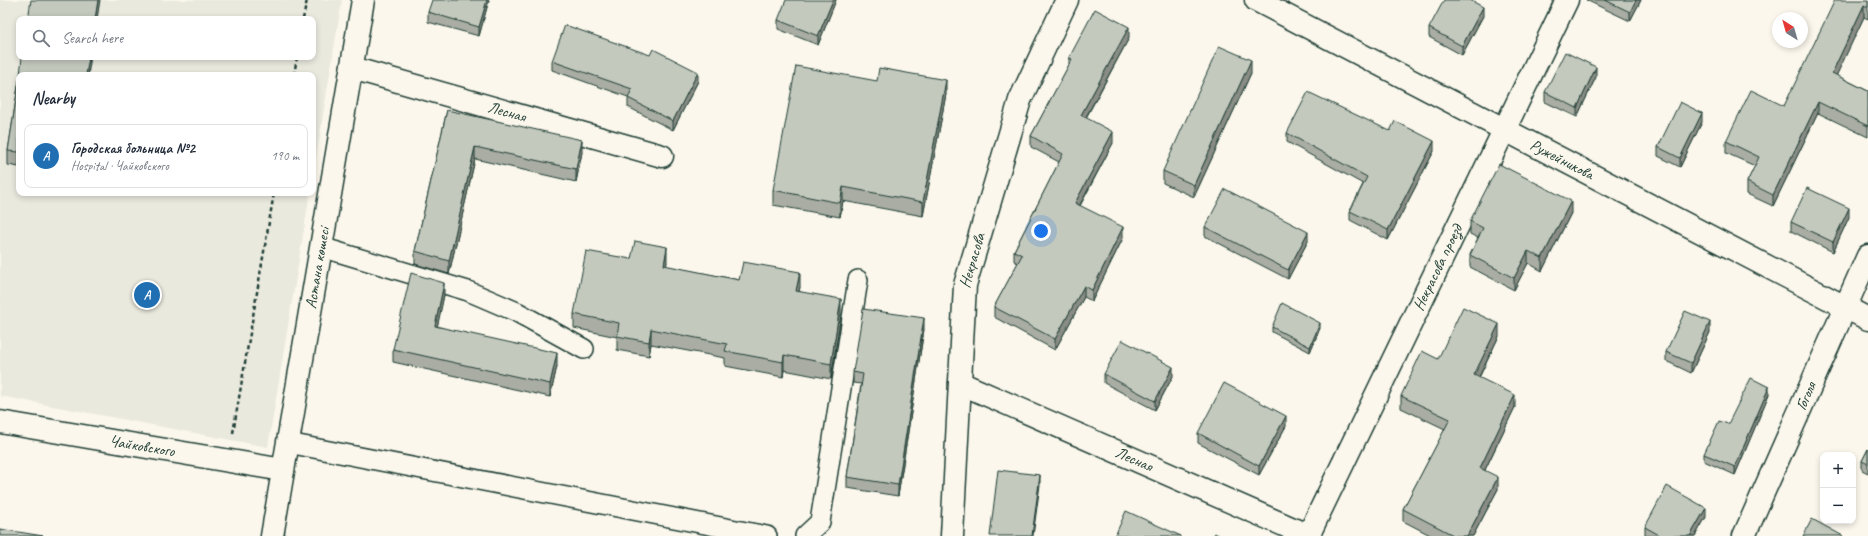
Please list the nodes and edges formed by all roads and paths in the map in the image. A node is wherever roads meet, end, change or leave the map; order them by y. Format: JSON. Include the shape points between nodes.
{"nodes":[{"id":1,"x":307,"y":0,"type":"edge"},
{"id":2,"x":363,"y":0,"type":"edge"},
{"id":3,"x":1067,"y":0,"type":"edge"},
{"id":4,"x":1256,"y":0,"type":"edge"},
{"id":5,"x":1567,"y":0,"type":"edge"},
{"id":6,"x":304,"y":16,"type":"edge"},
{"id":7,"x":296,"y":60,"type":"edge"},
{"id":8,"x":352,"y":68,"type":"junction"},
{"id":9,"x":294,"y":72,"type":"edge"},
{"id":10,"x":1504,"y":128,"type":"junction"},
{"id":11,"x":662,"y":156,"type":"dead end"},
{"id":12,"x":273,"y":196,"type":"edge"},
{"id":13,"x":321,"y":247,"type":"junction"},
{"id":14,"x":1868,"y":256,"type":"edge"},
{"id":15,"x":858,"y":280,"type":"dead end"},
{"id":16,"x":1845,"y":307,"type":"junction"},
{"id":17,"x":1868,"y":319,"type":"edge"},
{"id":18,"x":584,"y":349,"type":"dead end"},
{"id":19,"x":960,"y":383,"type":"junction"},
{"id":20,"x":0,"y":422,"type":"edge"},
{"id":21,"x":288,"y":443,"type":"junction"},
{"id":22,"x":228,"y":461,"type":"junction"},
{"id":23,"x":283,"y":470,"type":"junction"},
{"id":24,"x":272,"y":536,"type":"edge"},
{"id":25,"x":767,"y":536,"type":"edge"},
{"id":26,"x":805,"y":536,"type":"edge"},
{"id":27,"x":952,"y":536,"type":"edge"},
{"id":28,"x":1308,"y":536,"type":"edge"},
{"id":29,"x":1744,"y":536,"type":"edge"}],
"edges":[{"from":1,"to":6,"type":"path"},
{"from":2,"to":8,"type":"street","name":"Астана көшесі"},
{"from":3,"to":19,"type":"street","name":"Некрасова","via":[[1020,100],[965,285]]},
{"from":4,"to":10,"type":"street","name":"Ружейникова"},
{"from":5,"to":10,"type":"street","name":"Некрасова проезд"},
{"from":7,"to":9,"type":"path"},
{"from":8,"to":11,"type":"street","name":"Лесная"},
{"from":8,"to":13,"type":"street","name":"Астана көшесі"},
{"from":10,"to":16,"type":"street","name":"Ружейникова"},
{"from":10,"to":28,"type":"street","name":"Некрасова проезд"},
{"from":12,"to":22,"type":"path"},
{"from":13,"to":18,"type":"lane","via":[[468,291],[517,312]]},
{"from":13,"to":21,"type":"street","name":"Астана көшесі"},
{"from":14,"to":16,"type":"street","name":"Гоголя"},
{"from":15,"to":26,"type":"lane","via":[[820,522]]},
{"from":16,"to":17,"type":"street","name":"Ружейникова"},
{"from":16,"to":29,"type":"street","name":"Гоголя"},
{"from":19,"to":27,"type":"street","name":"Некрасова"},
{"from":19,"to":28,"type":"street","name":"Лесная"},
{"from":20,"to":22,"type":"street","name":"Чайковского"},
{"from":21,"to":23,"type":"street","name":"Астана көшесі"},
{"from":21,"to":25,"type":"lane"},
{"from":22,"to":23,"type":"street","name":"Чайковского"},
{"from":23,"to":24,"type":"street","name":"Астана көшесі"}]}
